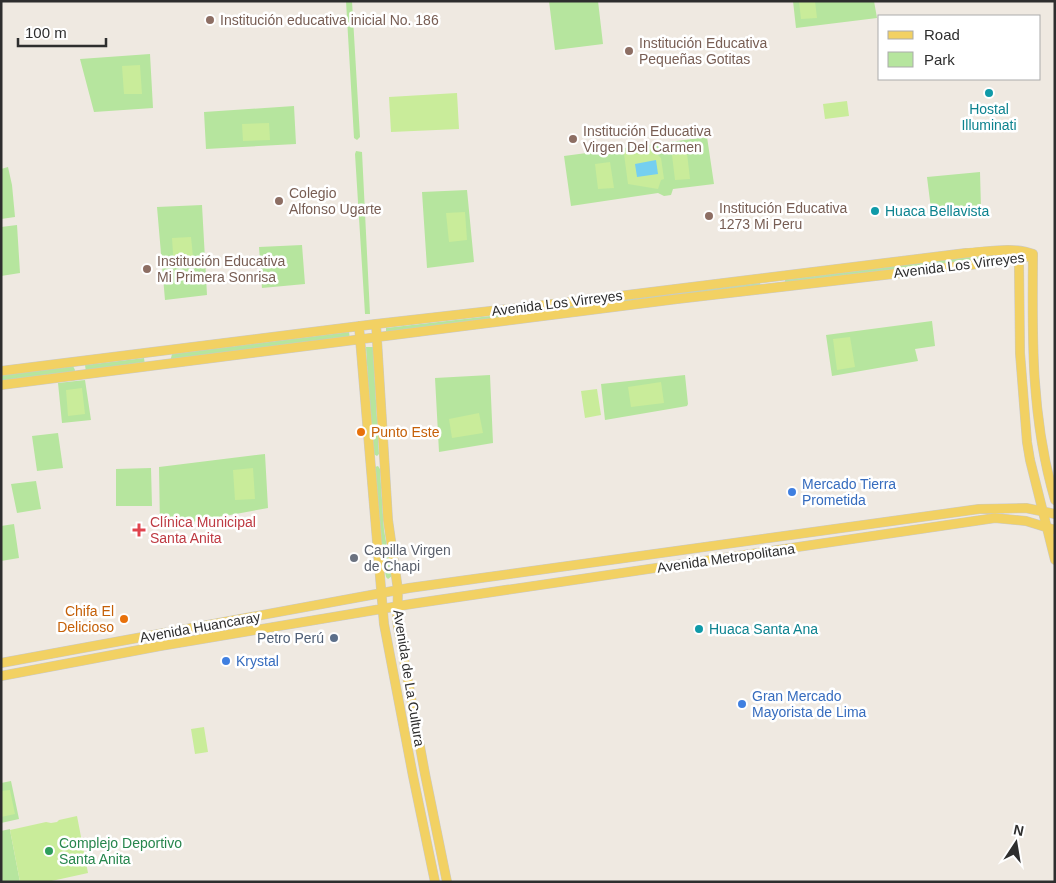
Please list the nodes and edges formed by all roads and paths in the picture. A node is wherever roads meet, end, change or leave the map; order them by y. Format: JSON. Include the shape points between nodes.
{"nodes":[{"id":1,"x":1015,"y":255,"type":"junction"},
{"id":2,"x":376,"y":324,"type":"junction"},
{"id":3,"x":359,"y":326,"type":"junction"},
{"id":4,"x":377,"y":338,"type":"junction"},
{"id":5,"x":360,"y":340,"type":"junction"},
{"id":6,"x":1,"y":371,"type":"edge"},
{"id":7,"x":1,"y":385,"type":"edge"},
{"id":8,"x":1055,"y":500,"type":"edge"},
{"id":9,"x":1042,"y":511,"type":"junction"},
{"id":10,"x":1055,"y":514,"type":"edge"},
{"id":11,"x":1051,"y":529,"type":"edge"},
{"id":12,"x":1055,"y":560,"type":"edge"},
{"id":13,"x":398,"y":590,"type":"junction"},
{"id":14,"x":382,"y":593,"type":"junction"},
{"id":15,"x":397,"y":606,"type":"junction"},
{"id":16,"x":383,"y":609,"type":"junction"},
{"id":17,"x":1,"y":663,"type":"edge"},
{"id":18,"x":1,"y":676,"type":"edge"},
{"id":19,"x":435,"y":882,"type":"edge"},
{"id":20,"x":447,"y":882,"type":"edge"}],
"edges":[{"from":1,"to":2,"type":"main road","name":"Avenida Los Virreyes","via":[[958,254]]},
{"from":1,"to":4,"type":"main road","name":"Avenida Los Virreyes"},
{"from":1,"to":8,"type":"main road","name":"Avenida Los Virreyes","via":[[1033,254],[1036,400],[1044,462]]},
{"from":1,"to":9,"type":"main road","via":[[1019,265],[1020,354],[1027,442]]},
{"from":2,"to":3,"type":"main road","name":"Avenida Los Virreyes"},
{"from":2,"to":4,"type":"main road","name":"Avenida de La Cultura"},
{"from":3,"to":5,"type":"main road","name":"Avenida de La Cultura"},
{"from":3,"to":6,"type":"main road","name":"Avenida Los Virreyes"},
{"from":4,"to":5,"type":"main road","name":"Avenida Los Virreyes"},
{"from":4,"to":13,"type":"main road","name":"Avenida de La Cultura","via":[[388,520]]},
{"from":5,"to":7,"type":"main road","name":"Avenida Los Virreyes"},
{"from":5,"to":14,"type":"main road","name":"Avenida de La Cultura"},
{"from":9,"to":10,"type":"main road","name":"Avenida Metropolitana"},
{"from":9,"to":11,"type":"main road"},
{"from":9,"to":13,"type":"main road","name":"Avenida Metropolitana","via":[[979,508]]},
{"from":11,"to":12,"type":"main road"},
{"from":11,"to":15,"type":"main road","name":"Avenida Metropolitana","via":[[1026,521],[995,518]]},
{"from":13,"to":14,"type":"main road","name":"Avenida Huancaray"},
{"from":13,"to":15,"type":"main road","name":"Avenida de La Cultura"},
{"from":14,"to":16,"type":"main road","name":"Avenida de La Cultura"},
{"from":14,"to":17,"type":"main road","name":"Avenida Huancaray"},
{"from":15,"to":16,"type":"main road","name":"Avenida Huancaray"},
{"from":15,"to":20,"type":"main road","name":"Avenida de La Cultura","via":[[397,621]]},
{"from":16,"to":18,"type":"main road","name":"Avenida Huancaray"},
{"from":16,"to":19,"type":"main road","name":"Avenida de La Cultura"}]}
